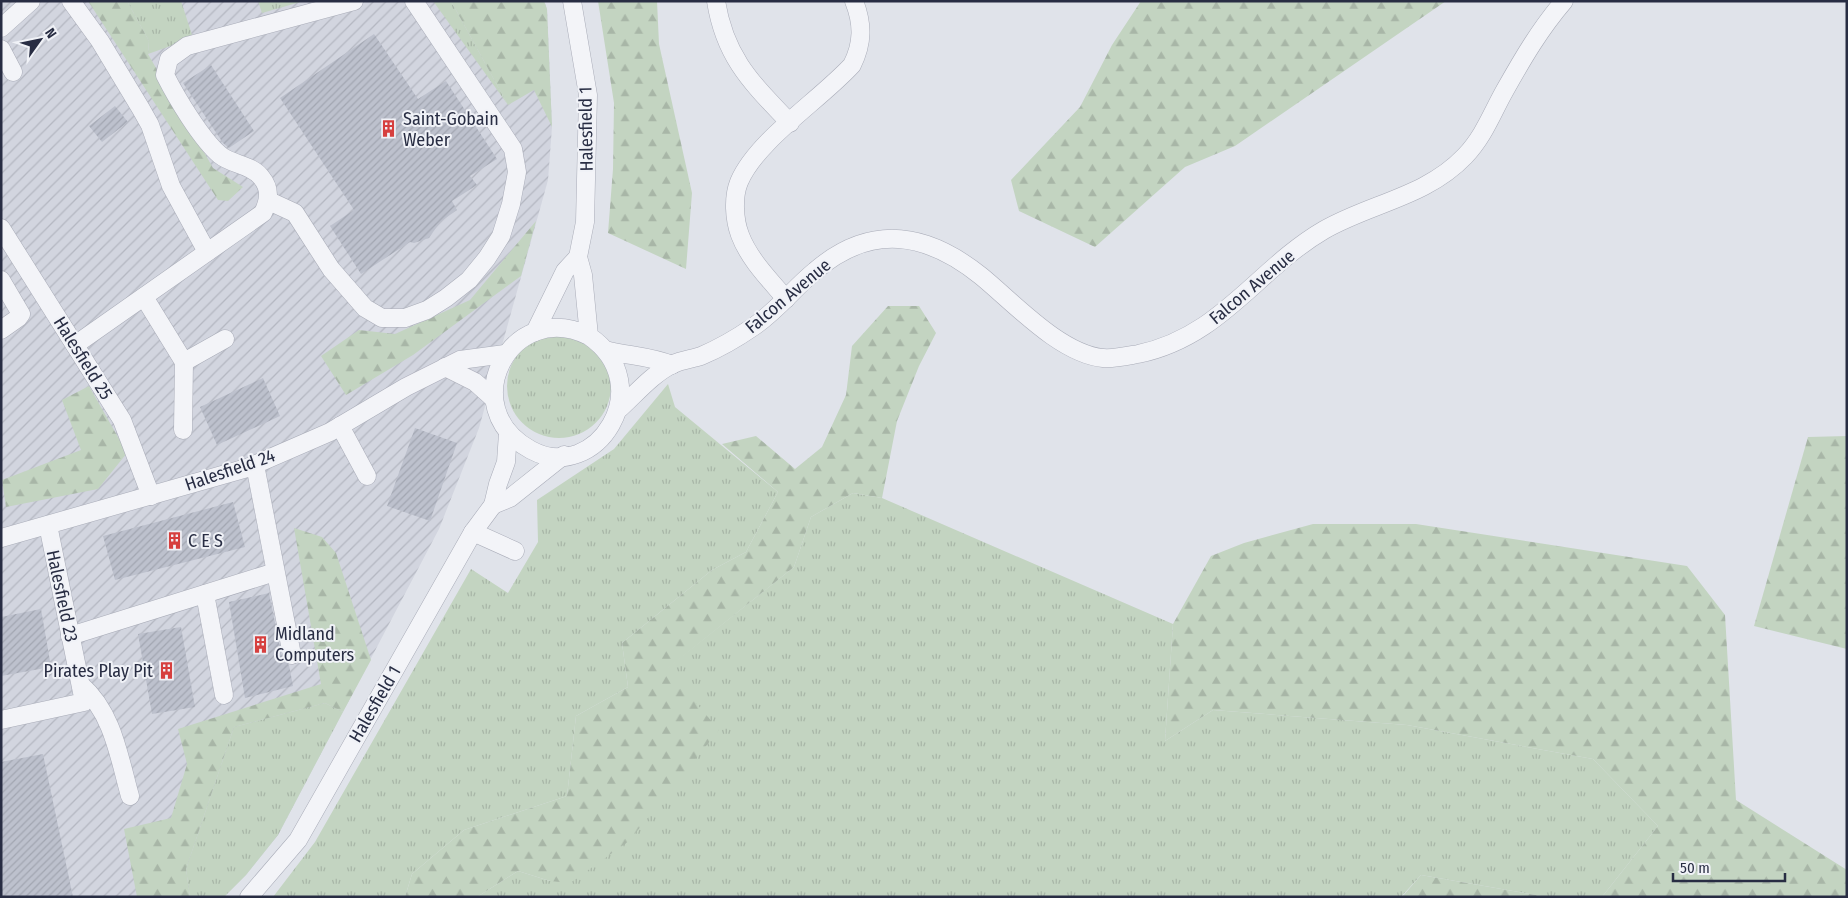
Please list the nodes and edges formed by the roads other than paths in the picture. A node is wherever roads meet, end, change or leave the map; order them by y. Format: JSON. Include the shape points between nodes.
{"nodes":[{"id":1,"x":31,"y":1,"type":"edge"},
{"id":2,"x":71,"y":1,"type":"edge"},
{"id":3,"x":354,"y":1,"type":"edge"},
{"id":4,"x":414,"y":1,"type":"edge"},
{"id":5,"x":572,"y":1,"type":"edge"},
{"id":6,"x":716,"y":1,"type":"edge"},
{"id":7,"x":854,"y":1,"type":"edge"},
{"id":8,"x":1564,"y":1,"type":"edge"},
{"id":9,"x":1,"y":28,"type":"edge"},
{"id":10,"x":1,"y":49,"type":"edge"},
{"id":11,"x":12,"y":72,"type":"dead end"},
{"id":12,"x":790,"y":123,"type":"junction"},
{"id":13,"x":269,"y":201,"type":"junction"},
{"id":14,"x":1,"y":228,"type":"edge"},
{"id":15,"x":207,"y":252,"type":"junction"},
{"id":16,"x":578,"y":257,"type":"junction"},
{"id":17,"x":1,"y":280,"type":"edge"},
{"id":18,"x":144,"y":297,"type":"junction"},
{"id":19,"x":786,"y":299,"type":"junction"},
{"id":20,"x":1,"y":330,"type":"edge"},
{"id":21,"x":534,"y":332,"type":"junction"},
{"id":22,"x":589,"y":336,"type":"junction"},
{"id":23,"x":225,"y":339,"type":"dead end"},
{"id":24,"x":75,"y":346,"type":"junction"},
{"id":25,"x":605,"y":350,"type":"junction"},
{"id":26,"x":505,"y":354,"type":"junction"},
{"id":27,"x":184,"y":362,"type":"junction"},
{"id":28,"x":672,"y":365,"type":"junction"},
{"id":29,"x":445,"y":367,"type":"junction"},
{"id":30,"x":494,"y":399,"type":"junction"},
{"id":31,"x":618,"y":410,"type":"junction"},
{"id":32,"x":340,"y":426,"type":"junction"},
{"id":33,"x":183,"y":430,"type":"dead end"},
{"id":34,"x":508,"y":433,"type":"junction"},
{"id":35,"x":564,"y":455,"type":"junction"},
{"id":36,"x":255,"y":465,"type":"junction"},
{"id":37,"x":367,"y":476,"type":"dead end"},
{"id":38,"x":151,"y":496,"type":"junction"},
{"id":39,"x":493,"y":505,"type":"junction"},
{"id":40,"x":48,"y":525,"type":"junction"},
{"id":41,"x":473,"y":532,"type":"junction"},
{"id":42,"x":1,"y":538,"type":"edge"},
{"id":43,"x":515,"y":551,"type":"dead end"},
{"id":44,"x":275,"y":572,"type":"junction"},
{"id":45,"x":205,"y":594,"type":"junction"},
{"id":46,"x":70,"y":636,"type":"junction"},
{"id":47,"x":292,"y":655,"type":"dead end"},
{"id":48,"x":80,"y":685,"type":"junction"},
{"id":49,"x":224,"y":695,"type":"dead end"},
{"id":50,"x":1,"y":720,"type":"edge"},
{"id":51,"x":130,"y":796,"type":"dead end"},
{"id":52,"x":249,"y":897,"type":"edge"}],
"edges":[{"from":1,"to":9,"type":"street"},
{"from":2,"to":15,"type":"street","via":[[100,41],[150,125],[175,194]]},
{"from":3,"to":13,"type":"street","via":[[188,46],[176,52],[165,68],[171,87],[208,142],[222,156],[250,168],[261,177],[268,189]]},
{"from":4,"to":13,"type":"street","via":[[512,149],[517,172],[510,204],[501,236],[487,258],[469,280],[427,310],[405,318],[382,318],[365,308],[331,269],[295,213]]},
{"from":5,"to":16,"type":"street","name":"Halesfield 1","via":[[588,95],[585,222]]},
{"from":6,"to":12,"type":"street","via":[[720,24],[731,53],[763,95]]},
{"from":7,"to":12,"type":"street","via":[[861,30],[858,52],[852,65]]},
{"from":8,"to":19,"type":"street","name":"Falcon Avenue","via":[[1533,41],[1486,129],[1452,169],[1413,193],[1325,230],[1293,251],[1223,314],[1161,348],[1112,358],[1080,352],[1047,331],[954,256],[911,239],[883,239],[855,245],[817,268]]},
{"from":10,"to":11,"type":"street"},
{"from":12,"to":19,"type":"street","via":[[748,167],[738,183],[735,201],[740,234],[750,255]]},
{"from":13,"to":15,"type":"street","via":[[263,213]]},
{"from":14,"to":24,"type":"street","name":"Halesfield 25"},
{"from":15,"to":18,"type":"street"},
{"from":16,"to":21,"type":"street","name":"Halesfield 1","via":[[565,271]]},
{"from":16,"to":22,"type":"street","name":"Halesfield 1"},
{"from":17,"to":20,"type":"street","via":[[21,314]]},
{"from":18,"to":24,"type":"street"},
{"from":18,"to":27,"type":"street"},
{"from":19,"to":28,"type":"street","name":"Falcon Avenue","via":[[733,340],[701,356]]},
{"from":21,"to":22,"type":"street","name":"Halesfield 1","via":[[562,328]]},
{"from":21,"to":26,"type":"street","name":"Halesfield 1"},
{"from":22,"to":25,"type":"street","name":"Halesfield 1"},
{"from":23,"to":27,"type":"street"},
{"from":24,"to":38,"type":"street","name":"Halesfield 25","via":[[122,420]]},
{"from":25,"to":28,"type":"street","via":[[632,357],[654,357]]},
{"from":25,"to":31,"type":"street","name":"Halesfield 1","via":[[612,358],[619,378],[621,399]]},
{"from":26,"to":29,"type":"street","name":"Halesfield 24","via":[[460,360]]},
{"from":26,"to":30,"type":"street","name":"Halesfield 1","via":[[497,371]]},
{"from":27,"to":33,"type":"street"},
{"from":28,"to":31,"type":"street","name":"Falcon Avenue","via":[[650,380]]},
{"from":29,"to":30,"type":"street","via":[[475,382]]},
{"from":29,"to":32,"type":"street","name":"Halesfield 24"},
{"from":30,"to":34,"type":"street","name":"Halesfield 1","via":[[498,417]]},
{"from":31,"to":35,"type":"street","name":"Halesfield 1","via":[[609,429],[594,444]]},
{"from":32,"to":36,"type":"street","name":"Halesfield 24"},
{"from":32,"to":37,"type":"street"},
{"from":34,"to":35,"type":"street","name":"Halesfield 1","via":[[533,451]]},
{"from":34,"to":39,"type":"street","name":"Halesfield 1","via":[[506,462]]},
{"from":35,"to":39,"type":"street","name":"Halesfield 1","via":[[510,498]]},
{"from":36,"to":38,"type":"street","name":"Halesfield 24"},
{"from":36,"to":44,"type":"street"},
{"from":38,"to":40,"type":"street","name":"Halesfield 24"},
{"from":39,"to":41,"type":"street","name":"Halesfield 1"},
{"from":40,"to":42,"type":"street","name":"Halesfield 24"},
{"from":40,"to":46,"type":"street","name":"Halesfield 23"},
{"from":41,"to":43,"type":"street"},
{"from":41,"to":52,"type":"street","name":"Halesfield 1","via":[[298,840]]},
{"from":44,"to":45,"type":"street"},
{"from":44,"to":47,"type":"street"},
{"from":45,"to":46,"type":"street"},
{"from":45,"to":49,"type":"street"},
{"from":46,"to":48,"type":"street","name":"Halesfield 23"},
{"from":48,"to":50,"type":"street","name":"Halesfield 23","via":[[84,702]]},
{"from":48,"to":51,"type":"street","via":[[92,694],[104,712]]}]}
